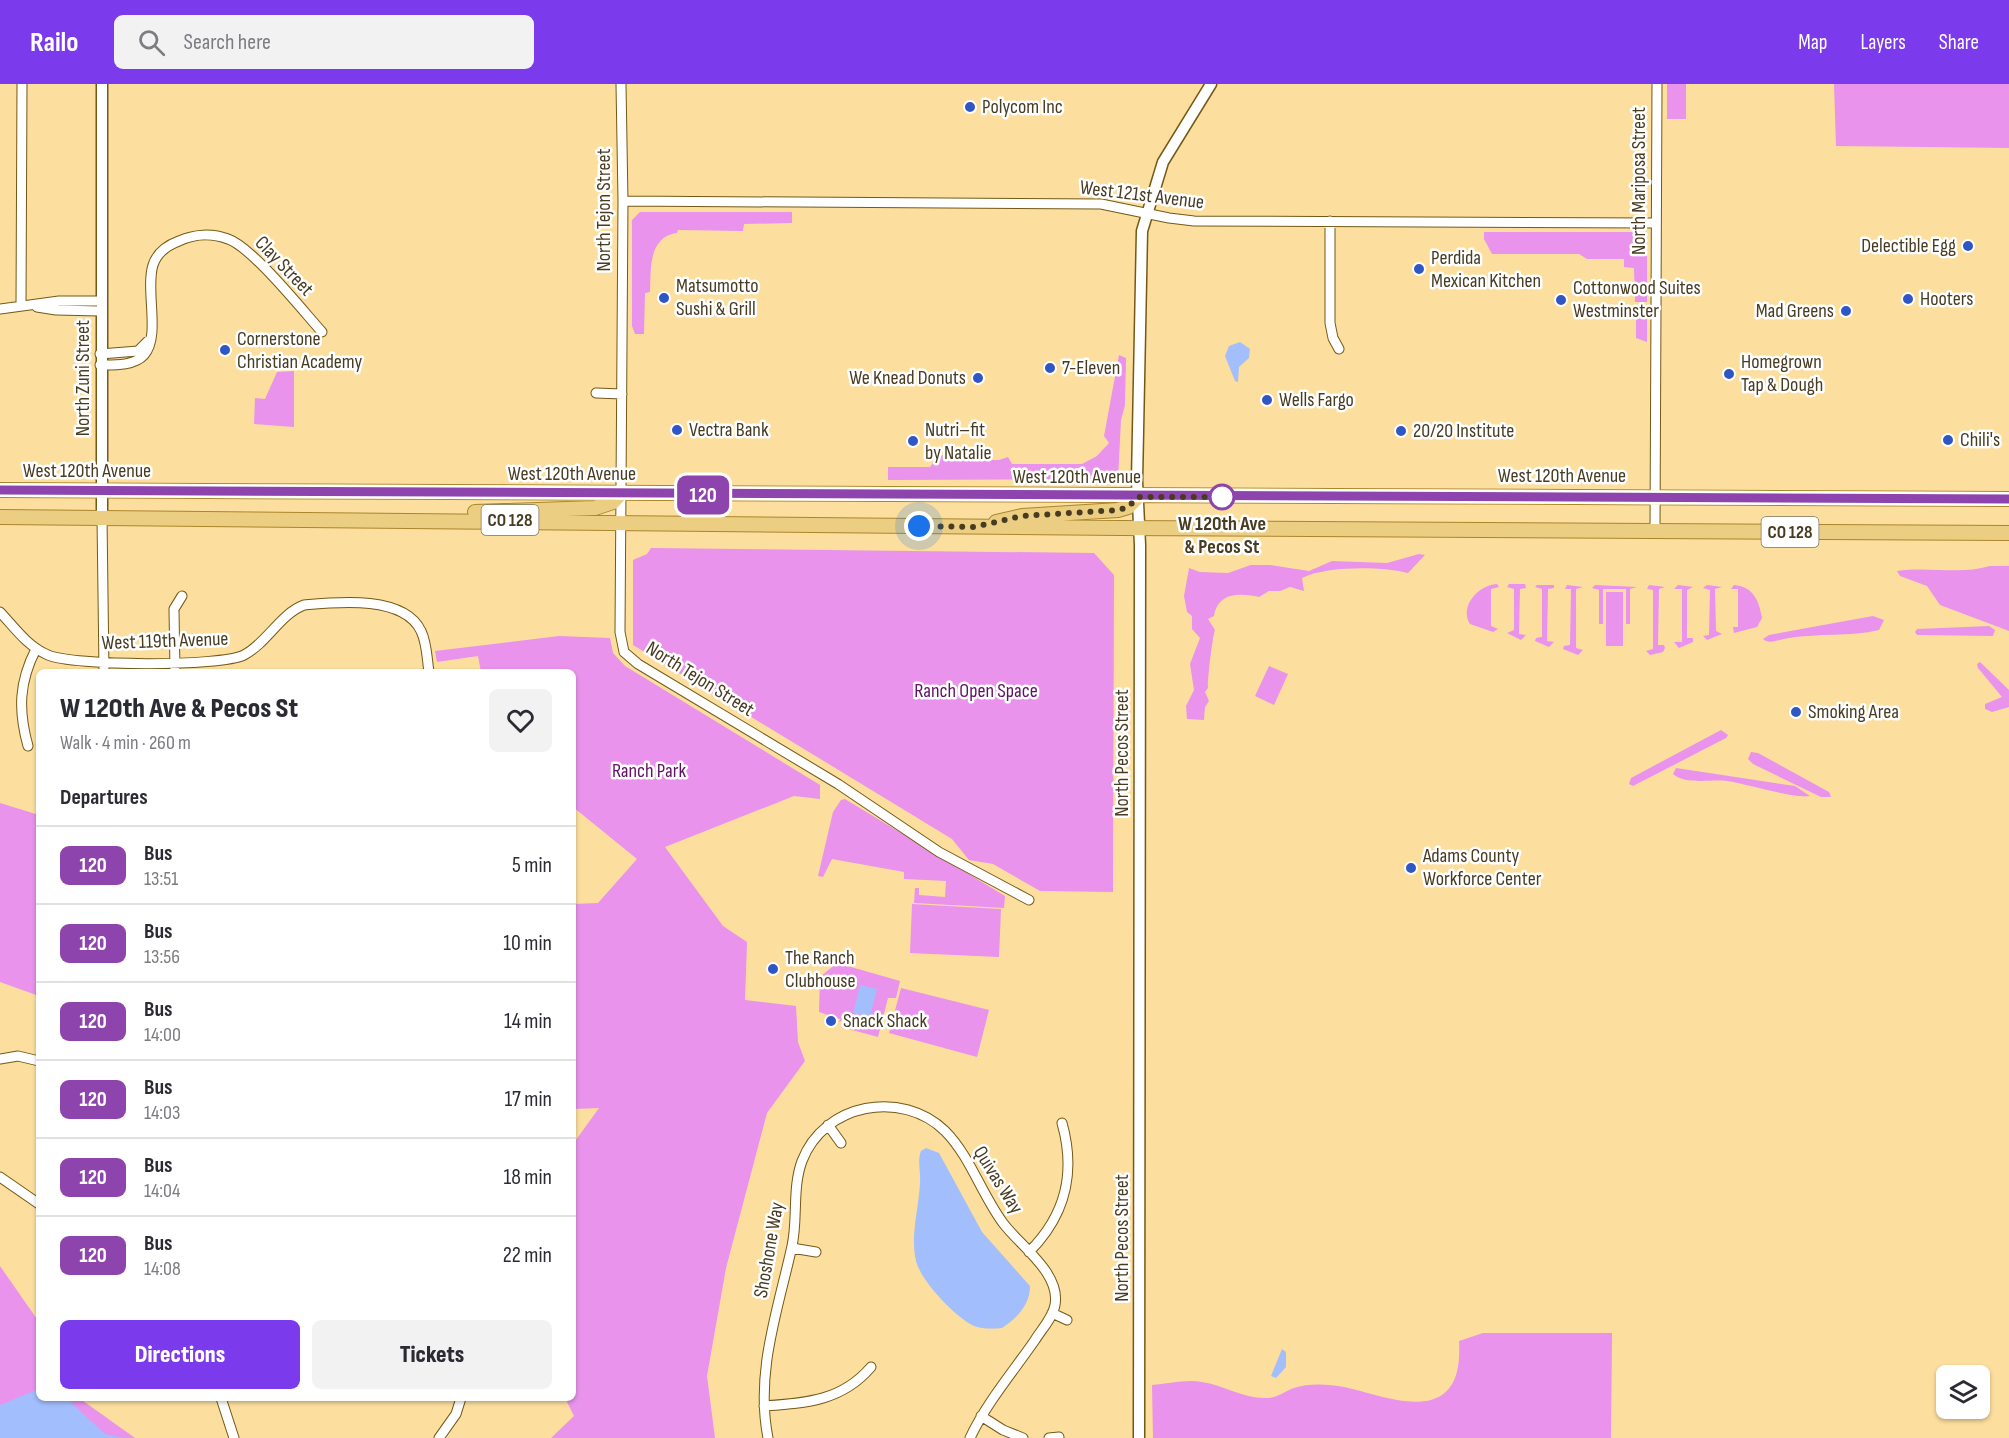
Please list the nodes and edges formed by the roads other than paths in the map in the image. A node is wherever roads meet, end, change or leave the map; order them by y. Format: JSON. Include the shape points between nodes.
{"nodes":[{"id":1,"x":22,"y":84,"type":"edge"},
{"id":2,"x":102,"y":84,"type":"edge"},
{"id":3,"x":621,"y":84,"type":"edge"},
{"id":4,"x":1211,"y":84,"type":"edge"},
{"id":5,"x":1657,"y":84,"type":"edge"},
{"id":6,"x":623,"y":201,"type":"junction"},
{"id":7,"x":1146,"y":214,"type":"junction"},
{"id":8,"x":1330,"y":221,"type":"junction"},
{"id":9,"x":1656,"y":223,"type":"junction"},
{"id":10,"x":21,"y":306,"type":"junction"},
{"id":11,"x":100,"y":306,"type":"junction"},
{"id":12,"x":0,"y":309,"type":"edge"},
{"id":13,"x":322,"y":332,"type":"dead end"},
{"id":14,"x":1340,"y":349,"type":"dead end"},
{"id":15,"x":100,"y":360,"type":"junction"},
{"id":16,"x":596,"y":393,"type":"dead end"},
{"id":17,"x":622,"y":394,"type":"junction"},
{"id":18,"x":0,"y":490,"type":"edge"},
{"id":19,"x":101,"y":490,"type":"junction"},
{"id":20,"x":621,"y":494,"type":"junction"},
{"id":21,"x":1655,"y":496,"type":"junction"},
{"id":22,"x":1138,"y":497,"type":"junction"},
{"id":23,"x":2009,"y":499,"type":"edge"},
{"id":24,"x":0,"y":517,"type":"edge"},
{"id":25,"x":102,"y":517,"type":"junction"},
{"id":26,"x":426,"y":519,"type":"junction"},
{"id":27,"x":621,"y":521,"type":"junction"},
{"id":28,"x":974,"y":527,"type":"junction"},
{"id":29,"x":1140,"y":529,"type":"junction"},
{"id":30,"x":1655,"y":530,"type":"junction"},
{"id":31,"x":2009,"y":533,"type":"edge"},
{"id":32,"x":182,"y":596,"type":"dead end"},
{"id":33,"x":0,"y":612,"type":"edge"},
{"id":34,"x":36,"y":649,"type":"junction"},
{"id":35,"x":102,"y":661,"type":"junction"},
{"id":36,"x":174,"y":662,"type":"junction"},
{"id":37,"x":103,"y":669,"type":"edge"},
{"id":38,"x":175,"y":669,"type":"edge"},
{"id":39,"x":428,"y":669,"type":"edge"},
{"id":40,"x":28,"y":746,"type":"dead end"},
{"id":41,"x":1029,"y":900,"type":"dead end"},
{"id":42,"x":0,"y":1059,"type":"edge"},
{"id":43,"x":36,"y":1060,"type":"edge"},
{"id":44,"x":873,"y":1106,"type":"joint"},
{"id":45,"x":1062,"y":1124,"type":"dead end"},
{"id":46,"x":828,"y":1125,"type":"junction"},
{"id":47,"x":841,"y":1143,"type":"dead end"},
{"id":48,"x":0,"y":1177,"type":"edge"},
{"id":49,"x":36,"y":1202,"type":"edge"},
{"id":50,"x":792,"y":1248,"type":"junction"},
{"id":51,"x":816,"y":1251,"type":"dead end"},
{"id":52,"x":1029,"y":1252,"type":"junction"},
{"id":53,"x":1052,"y":1313,"type":"junction"},
{"id":54,"x":1067,"y":1320,"type":"dead end"},
{"id":55,"x":871,"y":1367,"type":"dead end"},
{"id":56,"x":222,"y":1401,"type":"edge"},
{"id":57,"x":460,"y":1401,"type":"edge"},
{"id":58,"x":764,"y":1406,"type":"junction"},
{"id":59,"x":981,"y":1416,"type":"junction"},
{"id":60,"x":1059,"y":1437,"type":"edge"},
{"id":61,"x":234,"y":1438,"type":"edge"},
{"id":62,"x":439,"y":1438,"type":"edge"},
{"id":63,"x":768,"y":1438,"type":"edge"},
{"id":64,"x":970,"y":1438,"type":"edge"},
{"id":65,"x":1023,"y":1438,"type":"edge"},
{"id":66,"x":1049,"y":1438,"type":"edge"},
{"id":67,"x":1139,"y":1438,"type":"edge"}],
"edges":[{"from":1,"to":10,"type":"street"},
{"from":2,"to":11,"type":"street","name":"North Zuni Street"},
{"from":3,"to":6,"type":"street","name":"North Tejon Street"},
{"from":4,"to":7,"type":"street","name":"North Pecos Street","via":[[1163,162]]},
{"from":5,"to":9,"type":"street","name":"North Mariposa Street"},
{"from":6,"to":7,"type":"street","name":"West 121st Avenue","via":[[1101,204]]},
{"from":6,"to":17,"type":"street","name":"North Tejon Street"},
{"from":7,"to":8,"type":"street","name":"West 121st Avenue","via":[[1194,221]]},
{"from":7,"to":22,"type":"street","name":"North Pecos Street","via":[[1140,266]]},
{"from":8,"to":9,"type":"street","name":"West 121st Avenue"},
{"from":8,"to":14,"type":"street","via":[[1330,323]]},
{"from":9,"to":21,"type":"street","name":"North Mariposa Street"},
{"from":10,"to":11,"type":"street","via":[[59,301]]},
{"from":10,"to":12,"type":"street"},
{"from":11,"to":15,"type":"street","name":"North Zuni Street"},
{"from":13,"to":15,"type":"street","name":"Clay Street","via":[[231,239],[197,236],[166,248],[153,266],[151,336],[138,351]]},
{"from":15,"to":19,"type":"street","name":"North Zuni Street"},
{"from":16,"to":17,"type":"street"},
{"from":17,"to":20,"type":"street","name":"North Tejon Street"},
{"from":18,"to":19,"type":"main road","name":"West 120th Avenue","number":"CO 128"},
{"from":19,"to":20,"type":"main road","name":"West 120th Avenue","number":"CO 128"},
{"from":19,"to":25,"type":"street","name":"North Zuni Street"},
{"from":20,"to":22,"type":"main road","name":"West 120th Avenue","number":"CO 128"},
{"from":20,"to":26,"type":"main road","via":[[613,502],[595,508],[483,511]]},
{"from":20,"to":27,"type":"street","name":"North Tejon Street"},
{"from":21,"to":22,"type":"main road","name":"West 120th Avenue","number":"CO 128"},
{"from":21,"to":23,"type":"main road","name":"West 120th Avenue","number":"CO 128"},
{"from":21,"to":30,"type":"street","name":"North Mariposa Street"},
{"from":22,"to":28,"type":"main road","via":[[1118,510],[1022,516]]},
{"from":22,"to":29,"type":"street","name":"North Pecos Street"},
{"from":24,"to":25,"type":"main road","number":"CO 128"},
{"from":25,"to":26,"type":"main road","number":"CO 128"},
{"from":25,"to":35,"type":"street","name":"North Zuni Street"},
{"from":26,"to":27,"type":"main road","number":"CO 128"},
{"from":27,"to":28,"type":"main road","number":"CO 128"},
{"from":27,"to":41,"type":"street","name":"North Tejon Street","via":[[621,634],[627,655],[838,784],[939,852]]},
{"from":28,"to":29,"type":"main road","number":"CO 128"},
{"from":29,"to":30,"type":"main road","number":"CO 128"},
{"from":29,"to":67,"type":"street","name":"North Pecos Street"},
{"from":30,"to":31,"type":"main road","number":"CO 128"},
{"from":32,"to":36,"type":"street","via":[[174,609]]},
{"from":33,"to":34,"type":"street","name":"West 119th Avenue"},
{"from":34,"to":35,"type":"street","name":"West 119th Avenue","via":[[64,660]]},
{"from":34,"to":40,"type":"street","via":[[21,696],[21,719]]},
{"from":35,"to":36,"type":"street","name":"West 119th Avenue"},
{"from":35,"to":37,"type":"street","name":"North Zuni Street"},
{"from":36,"to":38,"type":"street"},
{"from":36,"to":39,"type":"street","name":"West 119th Avenue","via":[[225,660],[245,654],[304,605],[389,605],[401,610],[422,631]]},
{"from":42,"to":43,"type":"street","via":[[18,1056]]},
{"from":44,"to":46,"type":"street","name":"Shoshone Way","via":[[849,1112]]},
{"from":44,"to":52,"type":"street","name":"Quivas Way","via":[[913,1112],[945,1131],[990,1206]]},
{"from":45,"to":52,"type":"street","via":[[1070,1161],[1064,1200],[1051,1226]]},
{"from":46,"to":47,"type":"street"},
{"from":46,"to":50,"type":"street","name":"Shoshone Way","via":[[802,1162]]},
{"from":48,"to":49,"type":"street"},
{"from":50,"to":51,"type":"street"},
{"from":50,"to":58,"type":"street","name":"Shoshone Way","via":[[766,1361]]},
{"from":52,"to":53,"type":"street","name":"Quivas Way","via":[[1053,1283]]},
{"from":53,"to":54,"type":"street"},
{"from":53,"to":59,"type":"street"},
{"from":55,"to":58,"type":"street","via":[[855,1384],[832,1397]]},
{"from":56,"to":61,"type":"street"},
{"from":57,"to":62,"type":"street"},
{"from":58,"to":63,"type":"street","name":"Shoshone Way"},
{"from":59,"to":64,"type":"street"},
{"from":59,"to":65,"type":"street"},
{"from":60,"to":66,"type":"street"}]}
